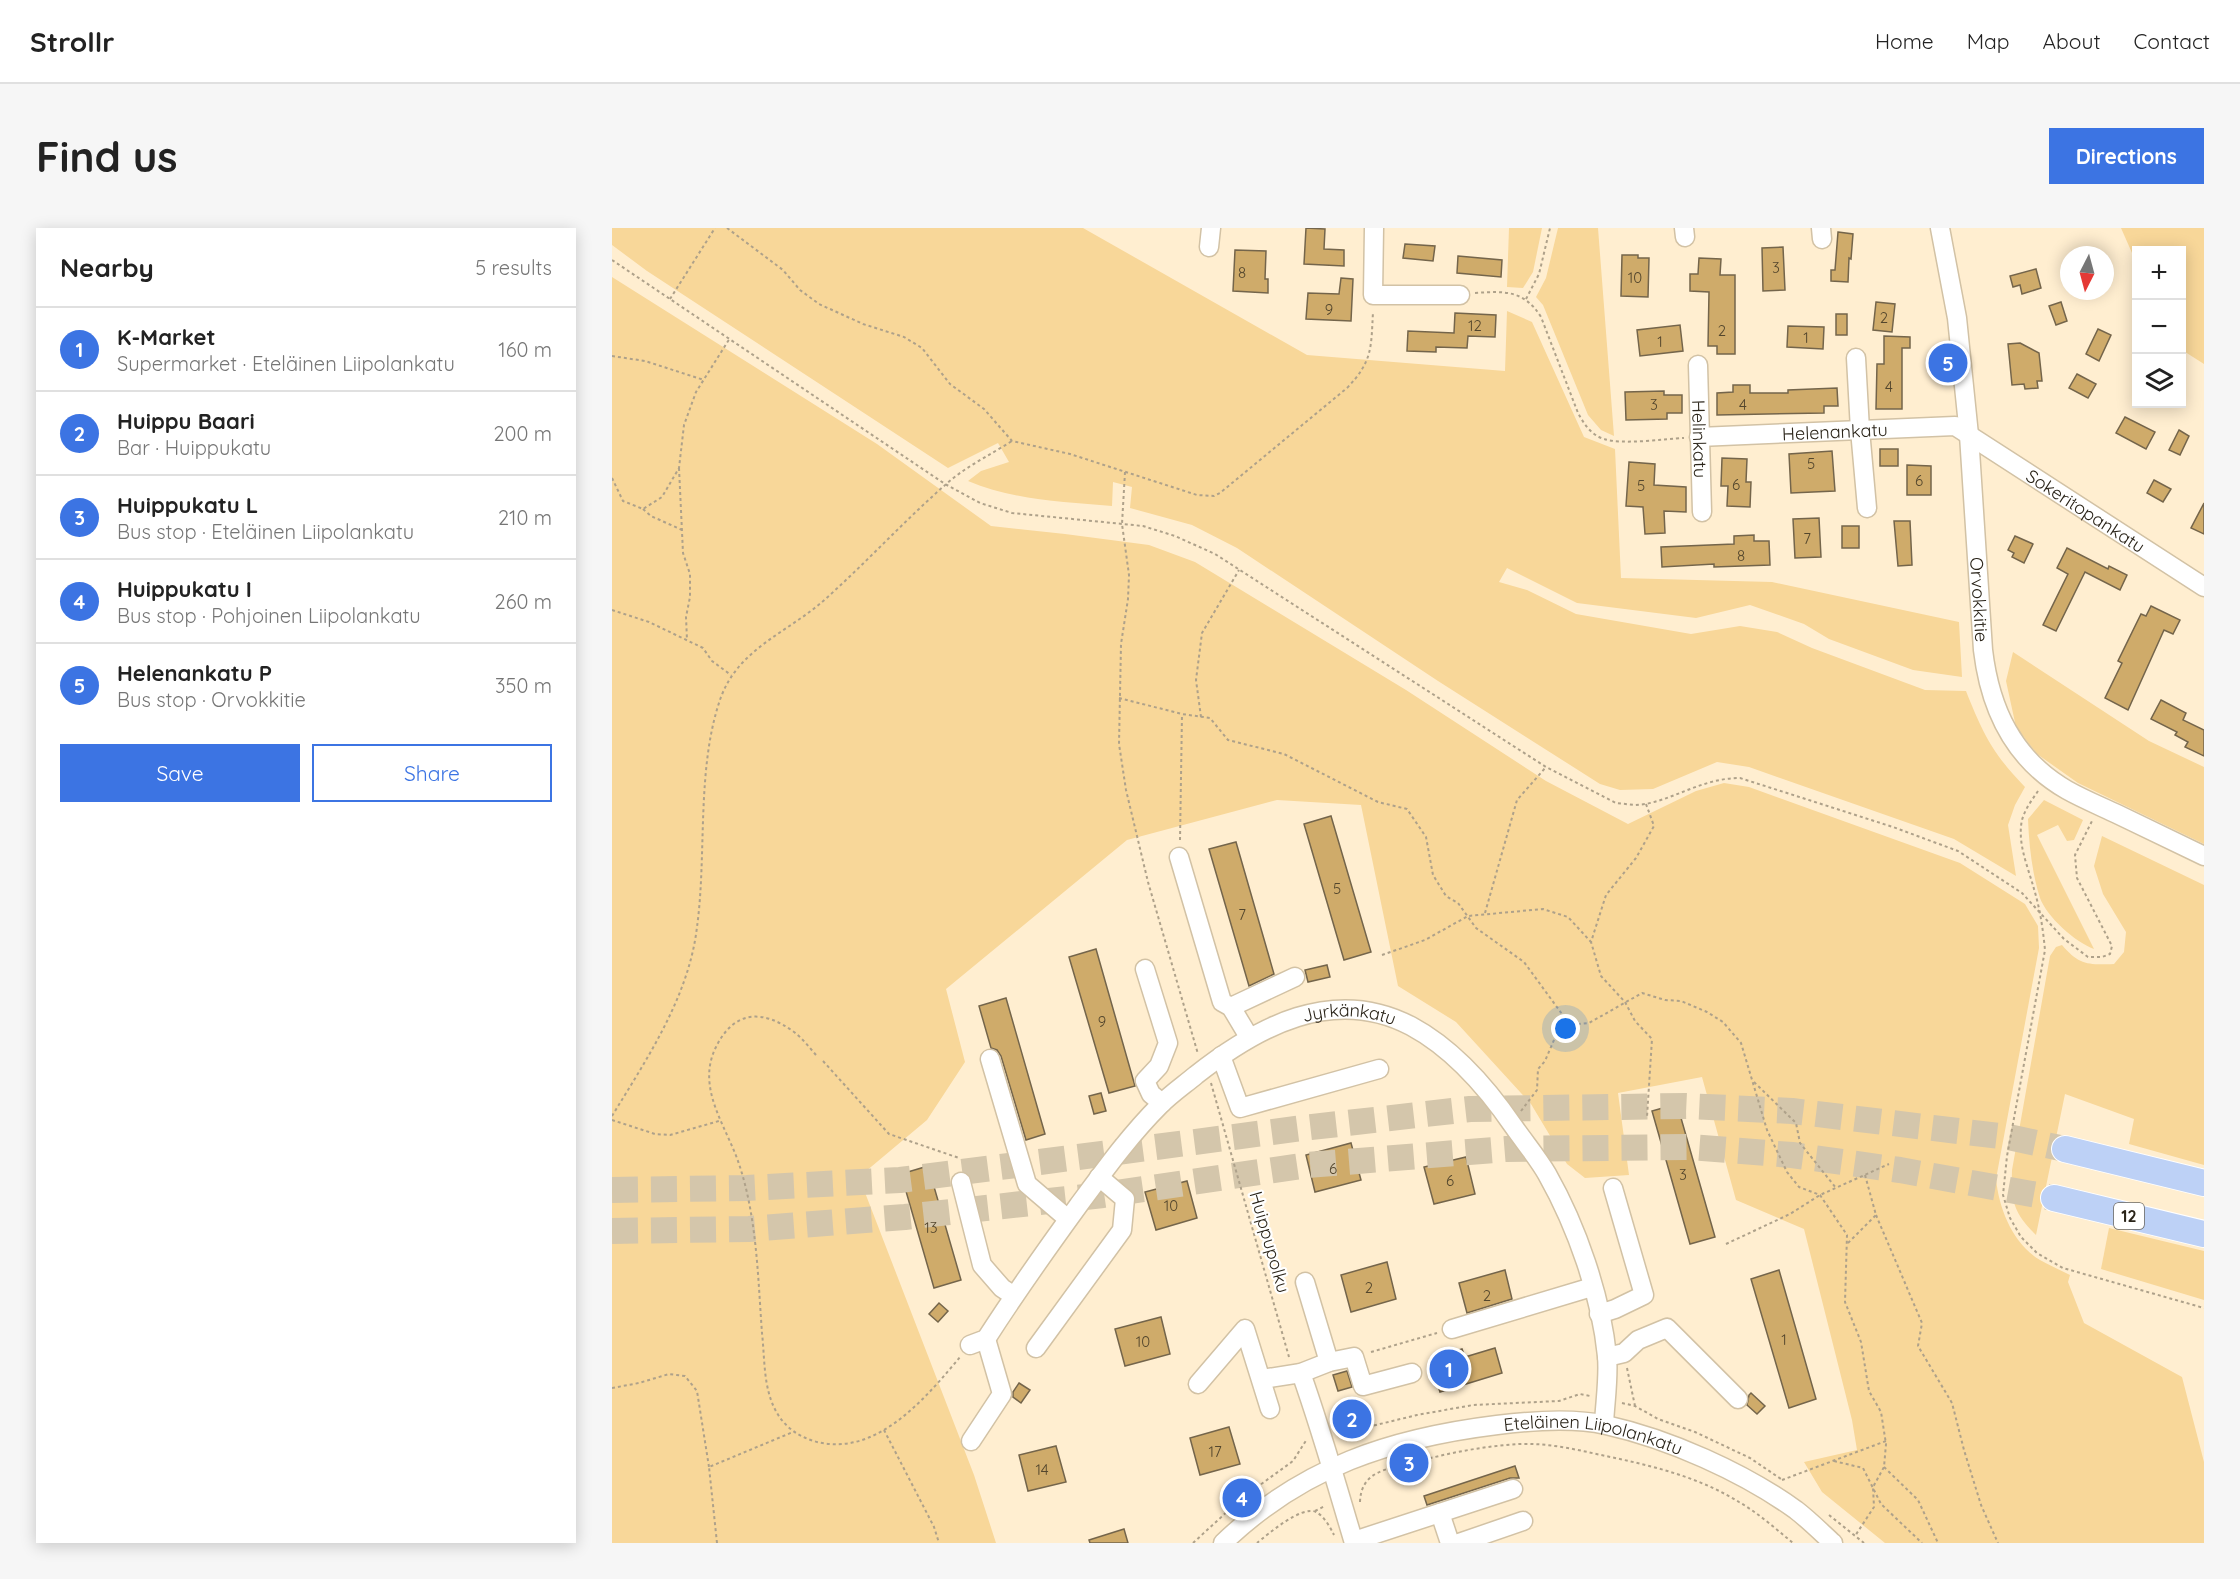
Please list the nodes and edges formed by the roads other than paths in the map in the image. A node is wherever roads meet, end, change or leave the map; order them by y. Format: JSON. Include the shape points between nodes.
{"nodes":[{"id":1,"x":1211,"y":228,"type":"edge"},
{"id":2,"x":1374,"y":228,"type":"edge"},
{"id":3,"x":1940,"y":228,"type":"edge"},
{"id":4,"x":1209,"y":247,"type":"dead end"},
{"id":5,"x":1460,"y":295,"type":"road end"},
{"id":6,"x":1856,"y":358,"type":"dead end"},
{"id":7,"x":1698,"y":365,"type":"dead end"},
{"id":8,"x":1860,"y":430,"type":"junction"},
{"id":9,"x":1968,"y":435,"type":"junction"},
{"id":10,"x":1699,"y":437,"type":"junction"},
{"id":11,"x":1868,"y":508,"type":"dead end"},
{"id":12,"x":1702,"y":512,"type":"dead end"},
{"id":13,"x":2204,"y":587,"type":"edge"},
{"id":14,"x":2204,"y":856,"type":"edge"},
{"id":15,"x":1179,"y":857,"type":"road end"},
{"id":16,"x":1145,"y":969,"type":"dead end"},
{"id":17,"x":1295,"y":977,"type":"dead end"},
{"id":18,"x":1231,"y":1006,"type":"junction"},
{"id":19,"x":1249,"y":1037,"type":"junction"},
{"id":20,"x":1214,"y":1053,"type":"junction"},
{"id":21,"x":990,"y":1059,"type":"dead end"},
{"id":22,"x":1379,"y":1069,"type":"dead end"},
{"id":23,"x":1162,"y":1103,"type":"junction"},
{"id":24,"x":2065,"y":1149,"type":"tunnel mouth"},
{"id":25,"x":1099,"y":1177,"type":"junction"},
{"id":26,"x":961,"y":1182,"type":"dead end"},
{"id":27,"x":2204,"y":1183,"type":"edge"},
{"id":28,"x":1612,"y":1188,"type":"dead end"},
{"id":29,"x":2054,"y":1198,"type":"tunnel mouth"},
{"id":30,"x":1068,"y":1219,"type":"junction"},
{"id":31,"x":2204,"y":1234,"type":"edge"},
{"id":32,"x":1305,"y":1282,"type":"dead end"},
{"id":33,"x":1592,"y":1287,"type":"junction"},
{"id":34,"x":1014,"y":1296,"type":"junction"},
{"id":35,"x":1599,"y":1314,"type":"junction"},
{"id":36,"x":1452,"y":1329,"type":"road end"},
{"id":37,"x":1036,"y":1348,"type":"dead end"},
{"id":38,"x":1616,"y":1355,"type":"junction"},
{"id":39,"x":1329,"y":1362,"type":"junction"},
{"id":40,"x":1412,"y":1373,"type":"dead end"},
{"id":41,"x":1295,"y":1374,"type":"junction"},
{"id":42,"x":1262,"y":1379,"type":"junction"},
{"id":43,"x":1198,"y":1384,"type":"dead end"},
{"id":44,"x":1738,"y":1400,"type":"dead end"},
{"id":45,"x":1270,"y":1408,"type":"dead end"},
{"id":46,"x":1604,"y":1424,"type":"junction"},
{"id":47,"x":970,"y":1441,"type":"dead end"},
{"id":48,"x":1331,"y":1468,"type":"junction"},
{"id":49,"x":1513,"y":1489,"type":"dead end"},
{"id":50,"x":1440,"y":1513,"type":"junction"},
{"id":51,"x":1523,"y":1521,"type":"dead end"},
{"id":52,"x":1359,"y":1540,"type":"edge"},
{"id":53,"x":1223,"y":1543,"type":"edge"},
{"id":54,"x":1450,"y":1543,"type":"edge"},
{"id":55,"x":1459,"y":1543,"type":"edge"},
{"id":56,"x":1833,"y":1543,"type":"edge"}],
"edges":[{"from":1,"to":4,"type":"street"},
{"from":2,"to":5,"type":"street","via":[[1374,295]]},
{"from":3,"to":9,"type":"street","name":"Orvokkitie","via":[[1957,318]]},
{"from":6,"to":8,"type":"street"},
{"from":7,"to":10,"type":"street","name":"Helinkatu"},
{"from":8,"to":9,"type":"street","name":"Helenankatu","via":[[1955,426]]},
{"from":8,"to":10,"type":"street","name":"Helenankatu"},
{"from":8,"to":11,"type":"street"},
{"from":9,"to":13,"type":"street","name":"Sokeritopankatu"},
{"from":9,"to":14,"type":"street","name":"Orvokkitie","via":[[1983,650],[1987,678],[2003,724],[2043,773],[2066,789]]},
{"from":10,"to":12,"type":"street","name":"Helinkatu"},
{"from":15,"to":18,"type":"street","via":[[1222,1002]]},
{"from":16,"to":23,"type":"street","via":[[1168,1044],[1159,1066],[1145,1081],[1151,1094]]},
{"from":17,"to":18,"type":"street"},
{"from":18,"to":19,"type":"street"},
{"from":19,"to":20,"type":"street","name":"Jyrkänkatu"},
{"from":19,"to":33,"type":"street","name":"Jyrkänkatu","via":[[1314,1012],[1355,1010],[1401,1022],[1443,1049],[1499,1106],[1546,1172],[1566,1210]]},
{"from":20,"to":22,"type":"street","via":[[1240,1108]]},
{"from":20,"to":23,"type":"street","name":"Jyrkänkatu","via":[[1198,1061]]},
{"from":21,"to":30,"type":"street","via":[[1027,1184]]},
{"from":23,"to":25,"type":"street","name":"Jyrkänkatu"},
{"from":24,"to":27,"type":"highway"},
{"from":25,"to":30,"type":"street","name":"Jyrkänkatu"},
{"from":25,"to":37,"type":"street","via":[[1125,1199],[1122,1230]]},
{"from":26,"to":34,"type":"street","via":[[982,1265]]},
{"from":28,"to":35,"type":"street","via":[[1644,1295]]},
{"from":29,"to":31,"type":"highway","number":"12"},
{"from":30,"to":34,"type":"street","name":"Jyrkänkatu"},
{"from":32,"to":39,"type":"street"},
{"from":33,"to":35,"type":"street","name":"Jyrkänkatu"},
{"from":33,"to":36,"type":"street"},
{"from":34,"to":47,"type":"street","name":"Jyrkänkatu","via":[[978,1342],[1002,1394]]},
{"from":35,"to":38,"type":"street","name":"Jyrkänkatu"},
{"from":38,"to":44,"type":"street","via":[[1667,1328]]},
{"from":38,"to":46,"type":"street","name":"Jyrkänkatu","via":[[1605,1400]]},
{"from":39,"to":40,"type":"street","via":[[1354,1357],[1363,1386]]},
{"from":39,"to":41,"type":"street"},
{"from":41,"to":42,"type":"street"},
{"from":41,"to":48,"type":"street","via":[[1323,1436]]},
{"from":42,"to":43,"type":"street","via":[[1245,1329]]},
{"from":42,"to":45,"type":"street"},
{"from":46,"to":48,"type":"street","name":"Eteläinen Liipolankatu","via":[[1520,1422],[1455,1430],[1408,1440]]},
{"from":46,"to":56,"type":"street","name":"Eteläinen Liipolankatu","via":[[1647,1436],[1743,1478],[1796,1510]]},
{"from":48,"to":52,"type":"street"},
{"from":48,"to":53,"type":"street","name":"Eteläinen Liipolankatu","via":[[1250,1518]]},
{"from":49,"to":50,"type":"street"},
{"from":50,"to":52,"type":"street"},
{"from":50,"to":54,"type":"street"},
{"from":51,"to":55,"type":"street"}]}
